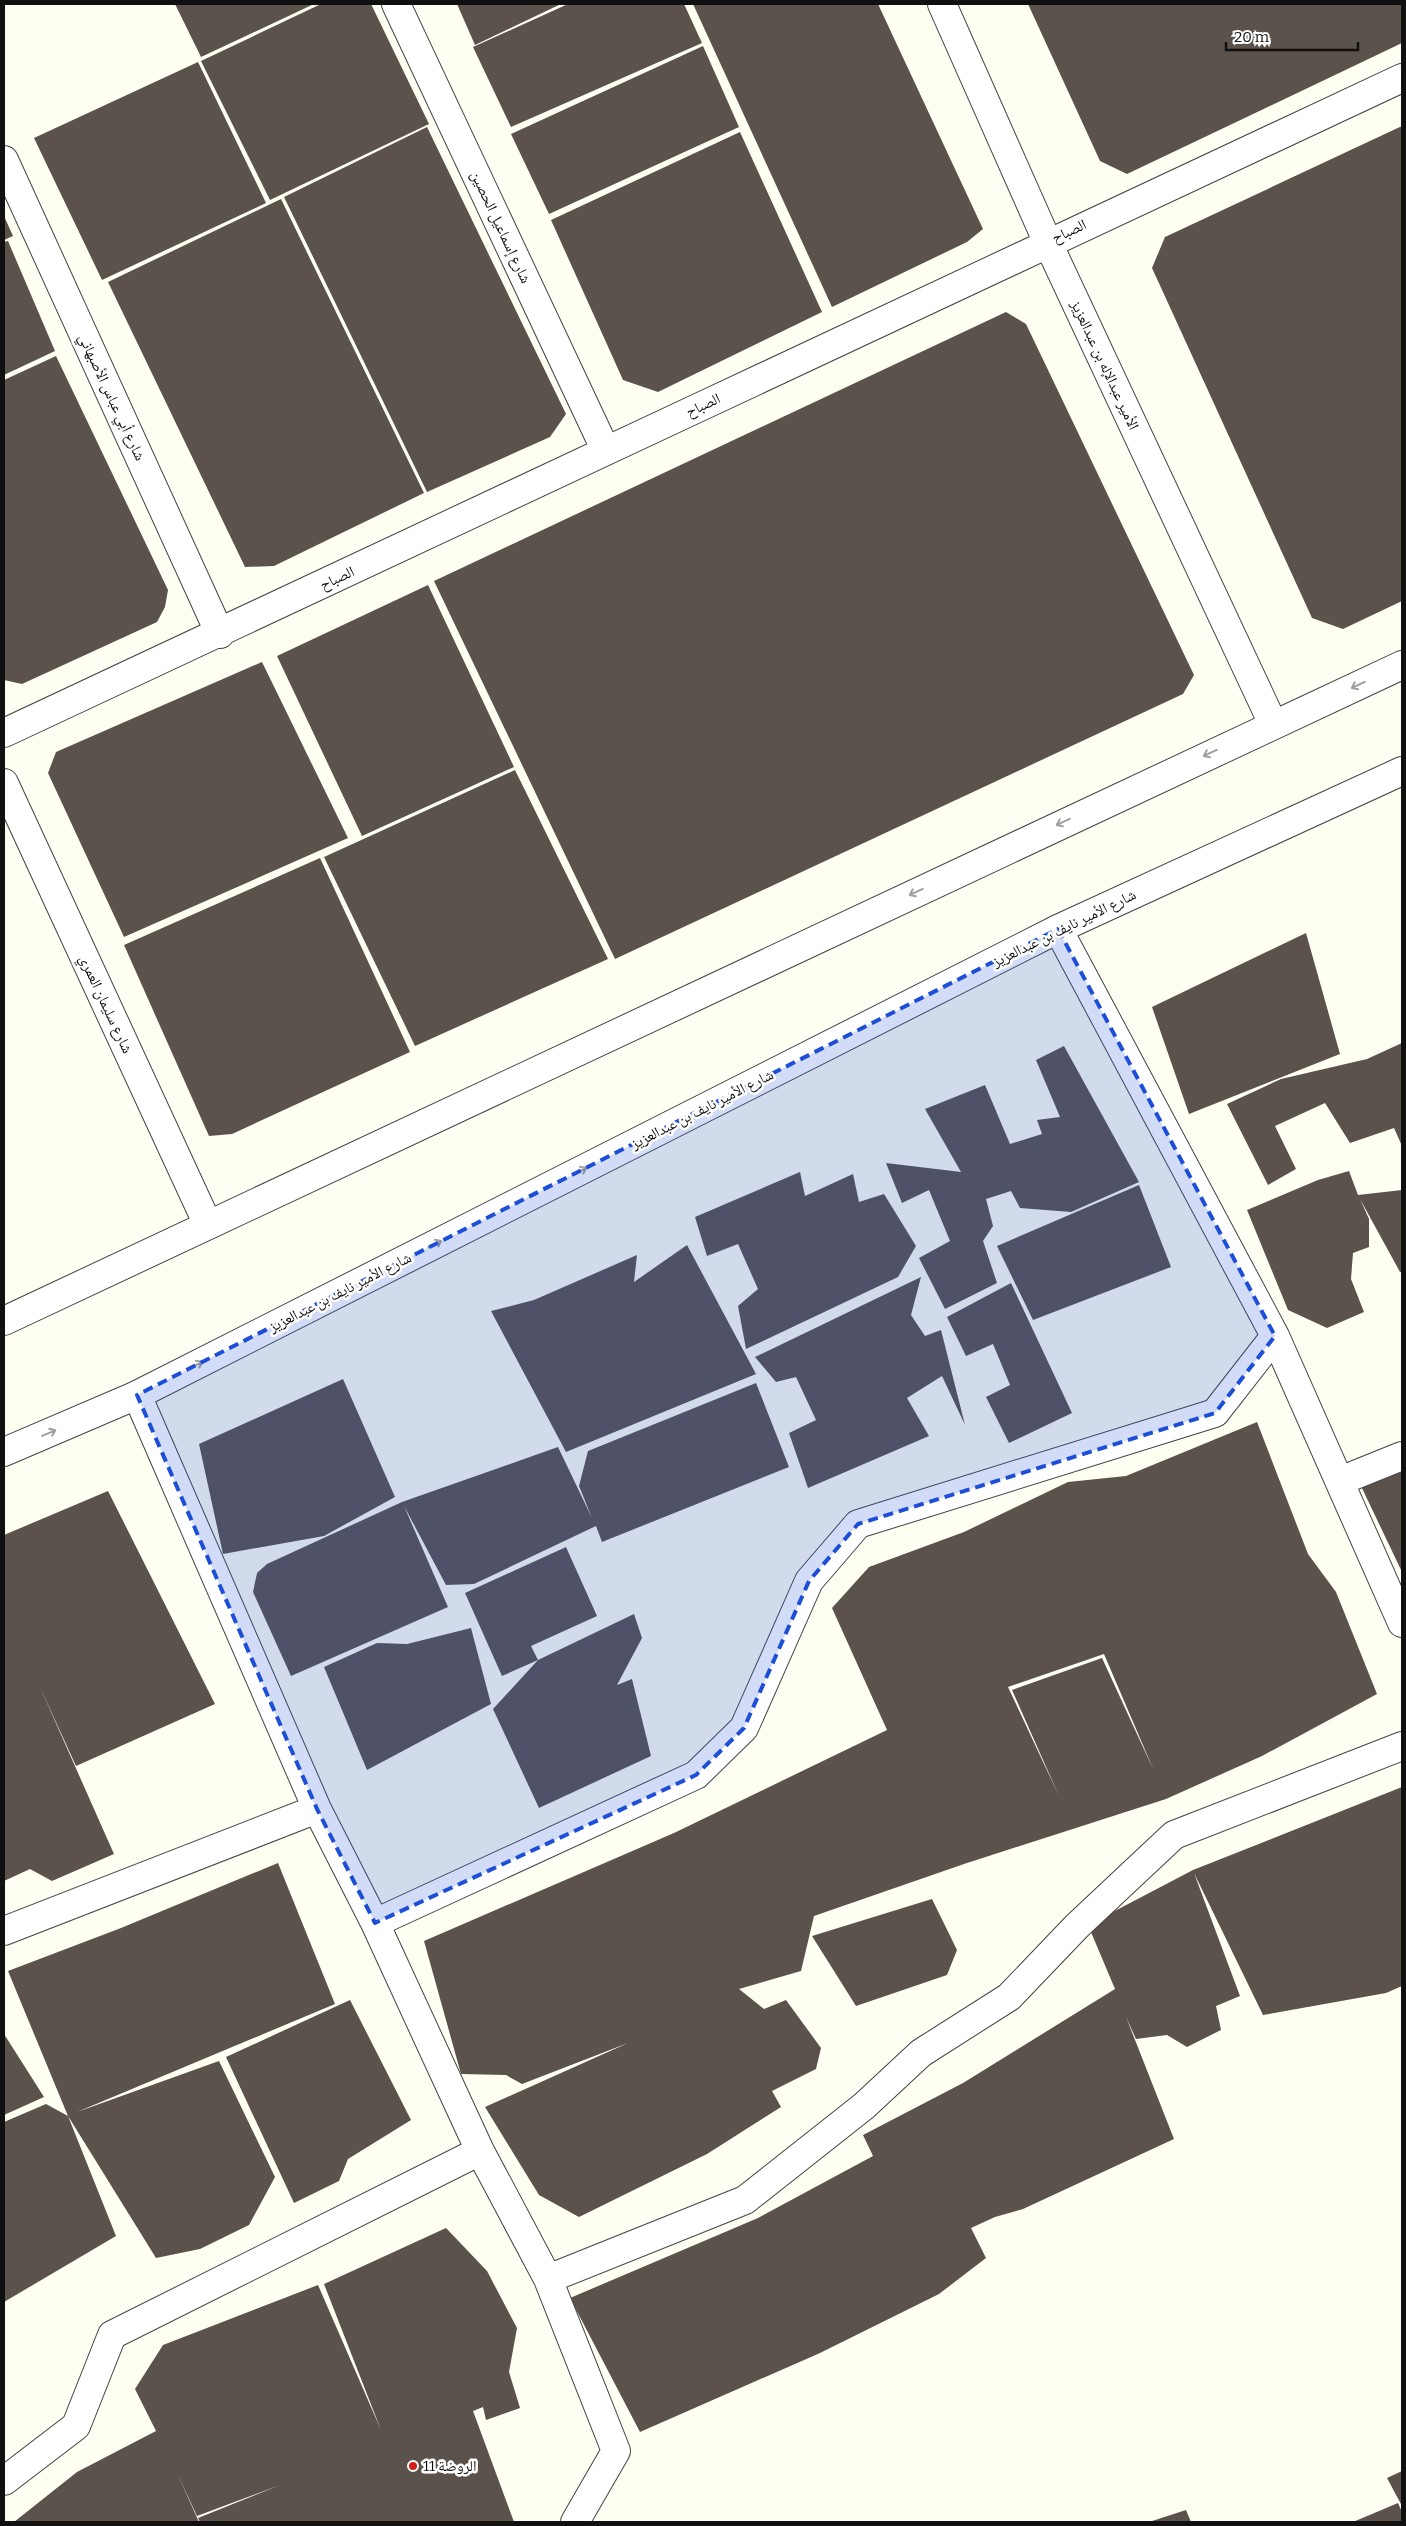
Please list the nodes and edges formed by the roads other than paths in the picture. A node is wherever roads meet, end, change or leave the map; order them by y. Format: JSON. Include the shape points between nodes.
{"nodes":[{"id":1,"x":396,"y":4,"type":"edge"},
{"id":2,"x":942,"y":4,"type":"edge"},
{"id":3,"x":1402,"y":78,"type":"edge"},
{"id":4,"x":4,"y":160,"type":"edge"},
{"id":5,"x":1047,"y":241,"type":"junction"},
{"id":6,"x":606,"y":451,"type":"junction"},
{"id":7,"x":220,"y":634,"type":"junction"},
{"id":8,"x":1402,"y":665,"type":"edge"},
{"id":9,"x":1274,"y":724,"type":"junction"},
{"id":10,"x":4,"y":733,"type":"edge"},
{"id":11,"x":1402,"y":771,"type":"edge"},
{"id":12,"x":4,"y":783,"type":"edge"},
{"id":13,"x":1058,"y":928,"type":"junction"},
{"id":14,"x":208,"y":1225,"type":"junction"},
{"id":15,"x":4,"y":1322,"type":"edge"},
{"id":16,"x":1275,"y":1336,"type":"junction"},
{"id":17,"x":137,"y":1395,"type":"junction"},
{"id":18,"x":4,"y":1452,"type":"edge"},
{"id":19,"x":1402,"y":1456,"type":"edge"},
{"id":20,"x":1340,"y":1481,"type":"junction"},
{"id":21,"x":1402,"y":1623,"type":"edge"},
{"id":22,"x":1402,"y":1746,"type":"edge"},
{"id":23,"x":317,"y":1809,"type":"junction"},
{"id":24,"x":375,"y":1923,"type":"junction"},
{"id":25,"x":4,"y":1931,"type":"edge"},
{"id":26,"x":480,"y":2151,"type":"junction"},
{"id":27,"x":548,"y":2280,"type":"junction"},
{"id":28,"x":4,"y":2481,"type":"edge"},
{"id":29,"x":575,"y":2522,"type":"edge"}],
"edges":[{"from":1,"to":6,"type":"street","name":"شارع إسماعيل الحصين"},
{"from":2,"to":5,"type":"street","name":"الأمير عبدالإله بن عبدالعزيز"},
{"from":3,"to":5,"type":"street","name":"الصباح"},
{"from":4,"to":7,"type":"street","name":"شارع أبي عباس الأصبهاني"},
{"from":5,"to":6,"type":"street","name":"الصباح"},
{"from":5,"to":9,"type":"street","name":"الأمير عبدالإله بن عبدالعزيز"},
{"from":6,"to":7,"type":"street","name":"الصباح"},
{"from":7,"to":10,"type":"street","name":"الصباح"},
{"from":8,"to":9,"type":"street","one_way":true},
{"from":9,"to":14,"type":"street","one_way":true},
{"from":11,"to":13,"type":"street","name":"شارع الأمير نايف بن عبدالعزيز"},
{"from":12,"to":14,"type":"street","name":"شارع سليمان العمري"},
{"from":13,"to":16,"type":"street"},
{"from":17,"to":13,"type":"street","name":"شارع الأمير نايف بن عبدالعزيز","one_way":true},
{"from":14,"to":15,"type":"street"},
{"from":16,"to":20,"type":"street"},
{"from":16,"to":24,"type":"street","via":[[1215,1413],[858,1524],[809,1581],[744,1728],[696,1774]]},
{"from":18,"to":17,"type":"street","name":"شارع الأمير نايف بن عبدالعزيز","one_way":true},
{"from":17,"to":23,"type":"street"},
{"from":19,"to":20,"type":"street"},
{"from":20,"to":21,"type":"street"},
{"from":22,"to":27,"type":"street","via":[[1174,1834],[1077,1926],[1010,1997],[920,2053],[864,2106],[745,2200]]},
{"from":23,"to":24,"type":"street"},
{"from":23,"to":25,"type":"street"},
{"from":24,"to":26,"type":"street"},
{"from":26,"to":27,"type":"street"},
{"from":26,"to":28,"type":"street","via":[[112,2335],[76,2426]]},
{"from":27,"to":29,"type":"street","via":[[616,2452]]}]}
